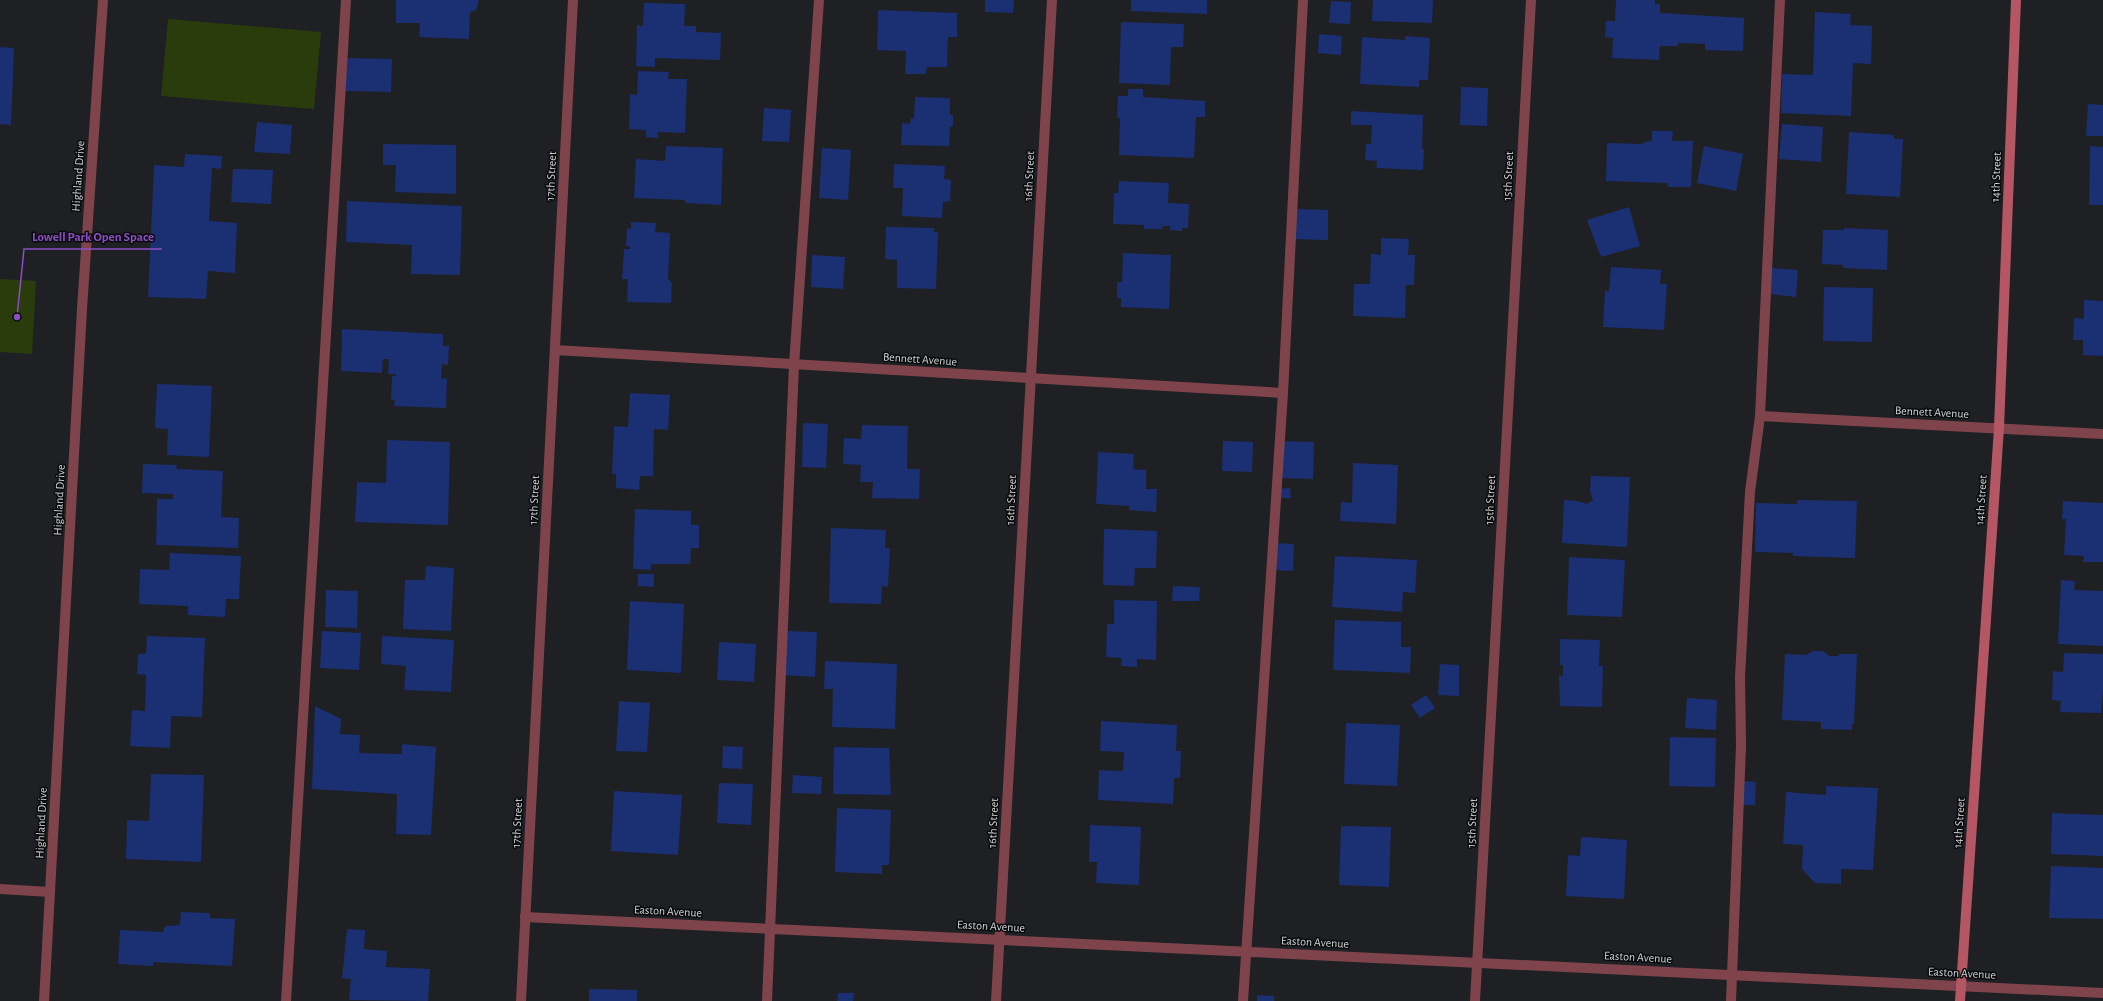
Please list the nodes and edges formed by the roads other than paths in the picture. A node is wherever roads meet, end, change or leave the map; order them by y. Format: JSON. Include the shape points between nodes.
{"nodes":[{"id":1,"x":103,"y":0,"type":"edge"},
{"id":2,"x":346,"y":0,"type":"edge"},
{"id":3,"x":573,"y":0,"type":"edge"},
{"id":4,"x":819,"y":0,"type":"edge"},
{"id":5,"x":1052,"y":0,"type":"edge"},
{"id":6,"x":1303,"y":0,"type":"edge"},
{"id":7,"x":1531,"y":0,"type":"edge"},
{"id":8,"x":1780,"y":0,"type":"edge"},
{"id":9,"x":2016,"y":0,"type":"edge"},
{"id":10,"x":555,"y":350,"type":"junction"},
{"id":11,"x":794,"y":365,"type":"junction"},
{"id":12,"x":1031,"y":379,"type":"junction"},
{"id":13,"x":1283,"y":392,"type":"junction"},
{"id":14,"x":1760,"y":416,"type":"junction"},
{"id":15,"x":1999,"y":428,"type":"junction"},
{"id":16,"x":2103,"y":434,"type":"edge"},
{"id":17,"x":0,"y":889,"type":"edge"},
{"id":18,"x":50,"y":892,"type":"junction"},
{"id":19,"x":525,"y":917,"type":"junction"},
{"id":20,"x":770,"y":929,"type":"junction"},
{"id":21,"x":999,"y":940,"type":"junction"},
{"id":22,"x":1246,"y":952,"type":"junction"},
{"id":23,"x":1477,"y":963,"type":"junction"},
{"id":24,"x":1733,"y":975,"type":"junction"},
{"id":25,"x":1961,"y":986,"type":"junction"},
{"id":26,"x":2103,"y":993,"type":"edge"},
{"id":27,"x":44,"y":1001,"type":"edge"},
{"id":28,"x":286,"y":1001,"type":"edge"},
{"id":29,"x":521,"y":1001,"type":"edge"},
{"id":30,"x":767,"y":1001,"type":"edge"},
{"id":31,"x":996,"y":1001,"type":"edge"},
{"id":32,"x":1243,"y":1001,"type":"edge"},
{"id":33,"x":1475,"y":1001,"type":"edge"},
{"id":34,"x":1731,"y":1001,"type":"edge"},
{"id":35,"x":1960,"y":1001,"type":"edge"}],
"edges":[{"from":1,"to":18,"type":"street","name":"Highland Drive","via":[[82,317]]},
{"from":2,"to":28,"type":"street"},
{"from":3,"to":10,"type":"street","name":"17th Street"},
{"from":4,"to":11,"type":"street"},
{"from":5,"to":12,"type":"street","name":"16th Street"},
{"from":6,"to":13,"type":"street"},
{"from":7,"to":23,"type":"street","name":"15th Street"},
{"from":8,"to":14,"type":"street"},
{"from":9,"to":15,"type":"street","name":"14th Street"},
{"from":10,"to":11,"type":"street","name":"Bennett Avenue"},
{"from":10,"to":19,"type":"street","name":"17th Street"},
{"from":11,"to":12,"type":"street","name":"Bennett Avenue"},
{"from":11,"to":20,"type":"street"},
{"from":12,"to":13,"type":"street","name":"Bennett Avenue"},
{"from":12,"to":21,"type":"street","name":"16th Street"},
{"from":13,"to":22,"type":"street"},
{"from":14,"to":15,"type":"street","name":"Bennett Avenue"},
{"from":14,"to":24,"type":"street","via":[[1750,492],[1740,677],[1741,746]]},
{"from":15,"to":16,"type":"street","name":"Bennett Avenue"},
{"from":15,"to":25,"type":"street","name":"14th Street"},
{"from":17,"to":18,"type":"street"},
{"from":18,"to":27,"type":"street","name":"Highland Drive"},
{"from":19,"to":20,"type":"street","name":"Easton Avenue"},
{"from":19,"to":29,"type":"street","name":"17th Street"},
{"from":20,"to":21,"type":"street","name":"Easton Avenue"},
{"from":20,"to":30,"type":"street"},
{"from":21,"to":22,"type":"street","name":"Easton Avenue"},
{"from":21,"to":31,"type":"street","name":"16th Street"},
{"from":22,"to":23,"type":"street","name":"Easton Avenue"},
{"from":22,"to":32,"type":"street"},
{"from":23,"to":24,"type":"street","name":"Easton Avenue"},
{"from":23,"to":33,"type":"street","name":"15th Street"},
{"from":24,"to":25,"type":"street","name":"Easton Avenue"},
{"from":24,"to":34,"type":"street"},
{"from":25,"to":26,"type":"street","name":"Easton Avenue"},
{"from":25,"to":35,"type":"street","name":"14th Street"}]}
